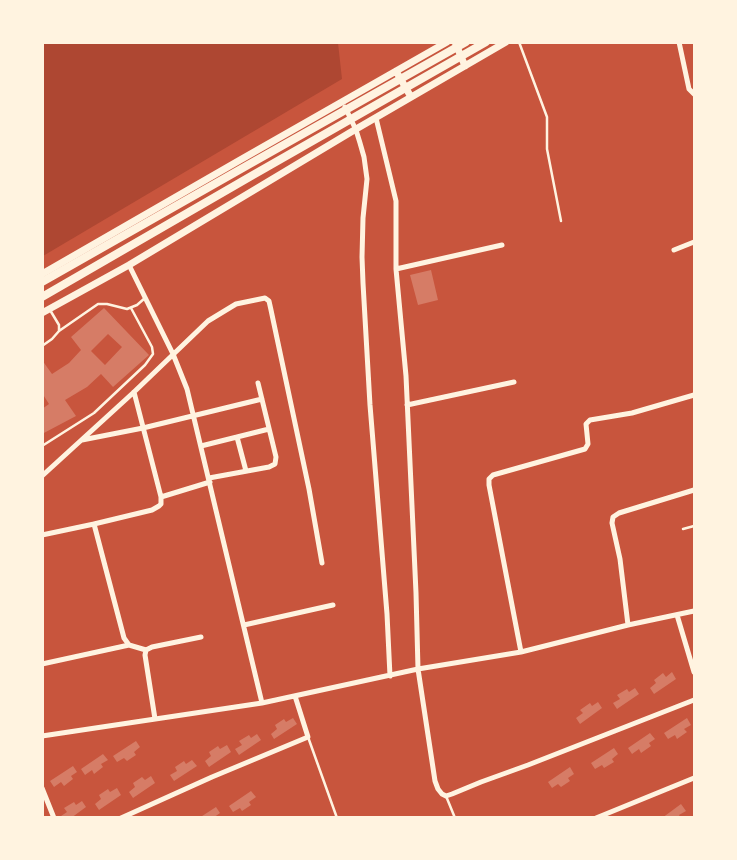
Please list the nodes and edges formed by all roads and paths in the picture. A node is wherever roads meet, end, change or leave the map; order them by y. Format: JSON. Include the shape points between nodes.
{"nodes":[{"id":1,"x":455,"y":42,"type":"edge"},
{"id":2,"x":466,"y":42,"type":"edge"},
{"id":3,"x":486,"y":42,"type":"edge"},
{"id":4,"x":506,"y":42,"type":"edge"},
{"id":5,"x":519,"y":42,"type":"edge"},
{"id":6,"x":679,"y":42,"type":"edge"},
{"id":7,"x":444,"y":43,"type":"edge"},
{"id":8,"x":465,"y":66,"type":"junction"},
{"id":9,"x":396,"y":71,"type":"junction"},
{"id":10,"x":454,"y":73,"type":"junction"},
{"id":11,"x":694,"y":94,"type":"edge"},
{"id":12,"x":412,"y":97,"type":"junction"},
{"id":13,"x":342,"y":102,"type":"junction"},
{"id":14,"x":376,"y":118,"type":"junction"},
{"id":15,"x":356,"y":130,"type":"junction"},
{"id":16,"x":561,"y":221,"type":"dead end"},
{"id":17,"x":694,"y":242,"type":"edge"},
{"id":18,"x":502,"y":245,"type":"dead end"},
{"id":19,"x":674,"y":250,"type":"dead end"},
{"id":20,"x":128,"y":265,"type":"junction"},
{"id":21,"x":396,"y":268,"type":"junction"},
{"id":22,"x":42,"y":274,"type":"edge"},
{"id":23,"x":42,"y":282,"type":"edge"},
{"id":24,"x":42,"y":297,"type":"edge"},
{"id":25,"x":145,"y":298,"type":"junction"},
{"id":26,"x":131,"y":308,"type":"junction"},
{"id":27,"x":50,"y":309,"type":"junction"},
{"id":28,"x":42,"y":313,"type":"edge"},
{"id":29,"x":58,"y":331,"type":"junction"},
{"id":30,"x":42,"y":346,"type":"edge"},
{"id":31,"x":173,"y":354,"type":"junction"},
{"id":32,"x":514,"y":382,"type":"dead end"},
{"id":33,"x":258,"y":383,"type":"dead end"},
{"id":34,"x":134,"y":392,"type":"junction"},
{"id":35,"x":694,"y":395,"type":"edge"},
{"id":36,"x":262,"y":399,"type":"junction"},
{"id":37,"x":407,"y":405,"type":"junction"},
{"id":38,"x":195,"y":416,"type":"junction"},
{"id":39,"x":144,"y":428,"type":"junction"},
{"id":40,"x":269,"y":429,"type":"junction"},
{"id":41,"x":237,"y":437,"type":"junction"},
{"id":42,"x":82,"y":440,"type":"junction"},
{"id":43,"x":42,"y":446,"type":"edge"},
{"id":44,"x":202,"y":446,"type":"junction"},
{"id":45,"x":246,"y":472,"type":"junction"},
{"id":46,"x":42,"y":476,"type":"edge"},
{"id":47,"x":210,"y":480,"type":"junction"},
{"id":48,"x":694,"y":490,"type":"edge"},
{"id":49,"x":161,"y":496,"type":"junction"},
{"id":50,"x":94,"y":524,"type":"junction"},
{"id":51,"x":694,"y":526,"type":"edge"},
{"id":52,"x":683,"y":529,"type":"dead end"},
{"id":53,"x":42,"y":535,"type":"edge"},
{"id":54,"x":322,"y":563,"type":"dead end"},
{"id":55,"x":333,"y":605,"type":"dead end"},
{"id":56,"x":694,"y":611,"type":"edge"},
{"id":57,"x":677,"y":615,"type":"junction"},
{"id":58,"x":244,"y":625,"type":"junction"},
{"id":59,"x":628,"y":625,"type":"junction"},
{"id":60,"x":201,"y":638,"type":"dead end"},
{"id":61,"x":129,"y":645,"type":"junction"},
{"id":62,"x":146,"y":650,"type":"junction"},
{"id":63,"x":521,"y":652,"type":"junction"},
{"id":64,"x":42,"y":664,"type":"edge"},
{"id":65,"x":418,"y":670,"type":"junction"},
{"id":66,"x":694,"y":672,"type":"edge"},
{"id":67,"x":390,"y":676,"type":"junction"},
{"id":68,"x":295,"y":696,"type":"junction"},
{"id":69,"x":694,"y":700,"type":"edge"},
{"id":70,"x":262,"y":703,"type":"junction"},
{"id":71,"x":155,"y":719,"type":"junction"},
{"id":72,"x":42,"y":736,"type":"edge"},
{"id":73,"x":308,"y":737,"type":"junction"},
{"id":74,"x":694,"y":778,"type":"edge"},
{"id":75,"x":42,"y":788,"type":"edge"},
{"id":76,"x":446,"y":796,"type":"junction"},
{"id":77,"x":54,"y":818,"type":"edge"},
{"id":78,"x":121,"y":818,"type":"edge"},
{"id":79,"x":337,"y":818,"type":"edge"},
{"id":80,"x":454,"y":818,"type":"edge"},
{"id":81,"x":596,"y":818,"type":"edge"}],
"edges":[{"from":1,"to":8,"type":"main road"},
{"from":2,"to":23,"type":"highway"},
{"from":3,"to":24,"type":"highway"},
{"from":4,"to":8,"type":"main road"},
{"from":5,"to":16,"type":"lane","via":[[547,117],[547,149]]},
{"from":6,"to":11,"type":"street","via":[[689,89]]},
{"from":7,"to":9,"type":"main road"},
{"from":7,"to":10,"type":"main road"},
{"from":8,"to":10,"type":"main road"},
{"from":9,"to":12,"type":"main road"},
{"from":9,"to":13,"type":"main road"},
{"from":10,"to":12,"type":"main road"},
{"from":12,"to":14,"type":"main road"},
{"from":13,"to":15,"type":"street"},
{"from":13,"to":22,"type":"main road"},
{"from":14,"to":15,"type":"main road"},
{"from":14,"to":21,"type":"street","via":[[396,201]]},
{"from":15,"to":20,"type":"main road"},
{"from":15,"to":67,"type":"street","via":[[366,178],[363,283]]},
{"from":17,"to":19,"type":"street"},
{"from":18,"to":21,"type":"street"},
{"from":20,"to":25,"type":"street"},
{"from":20,"to":27,"type":"main road"},
{"from":21,"to":37,"type":"street"},
{"from":25,"to":26,"type":"lane"},
{"from":25,"to":31,"type":"street"},
{"from":26,"to":29,"type":"lane","via":[[98,304]]},
{"from":26,"to":43,"type":"lane","via":[[153,354],[94,413]]},
{"from":27,"to":28,"type":"main road"},
{"from":27,"to":29,"type":"lane","via":[[60,325]]},
{"from":29,"to":30,"type":"lane"},
{"from":31,"to":34,"type":"street"},
{"from":31,"to":38,"type":"street"},
{"from":31,"to":54,"type":"street","via":[[208,321],[236,304],[265,298],[269,301]]},
{"from":32,"to":37,"type":"street"},
{"from":33,"to":36,"type":"street"},
{"from":34,"to":39,"type":"street"},
{"from":34,"to":42,"type":"street"},
{"from":35,"to":63,"type":"street","via":[[632,413],[590,420],[586,424],[586,448],[493,475],[489,479]]},
{"from":36,"to":38,"type":"street"},
{"from":36,"to":40,"type":"street"},
{"from":37,"to":65,"type":"street"},
{"from":38,"to":39,"type":"street"},
{"from":38,"to":44,"type":"street"},
{"from":39,"to":42,"type":"street"},
{"from":39,"to":49,"type":"street"},
{"from":40,"to":41,"type":"street"},
{"from":40,"to":45,"type":"street","via":[[275,464]]},
{"from":41,"to":44,"type":"street"},
{"from":41,"to":45,"type":"street"},
{"from":42,"to":46,"type":"street"},
{"from":44,"to":47,"type":"street"},
{"from":45,"to":47,"type":"street"},
{"from":47,"to":49,"type":"street"},
{"from":47,"to":58,"type":"street"},
{"from":48,"to":59,"type":"street","via":[[613,517]]},
{"from":49,"to":50,"type":"street","via":[[159,506],[152,510]]},
{"from":50,"to":53,"type":"street"},
{"from":50,"to":61,"type":"street","via":[[124,638]]},
{"from":51,"to":52,"type":"lane"},
{"from":55,"to":58,"type":"street"},
{"from":56,"to":57,"type":"street"},
{"from":57,"to":59,"type":"street"},
{"from":57,"to":66,"type":"street"},
{"from":58,"to":70,"type":"street"},
{"from":59,"to":63,"type":"street"},
{"from":60,"to":62,"type":"street"},
{"from":61,"to":62,"type":"street"},
{"from":61,"to":64,"type":"street"},
{"from":62,"to":71,"type":"street"},
{"from":63,"to":65,"type":"street"},
{"from":65,"to":67,"type":"street"},
{"from":65,"to":76,"type":"street","via":[[435,781]]},
{"from":67,"to":68,"type":"street"},
{"from":68,"to":70,"type":"street"},
{"from":68,"to":73,"type":"street"},
{"from":69,"to":76,"type":"street"},
{"from":70,"to":71,"type":"street"},
{"from":71,"to":72,"type":"street"},
{"from":73,"to":78,"type":"street"},
{"from":73,"to":79,"type":"lane"},
{"from":74,"to":81,"type":"street"},
{"from":75,"to":77,"type":"street"},
{"from":76,"to":80,"type":"lane"}]}
